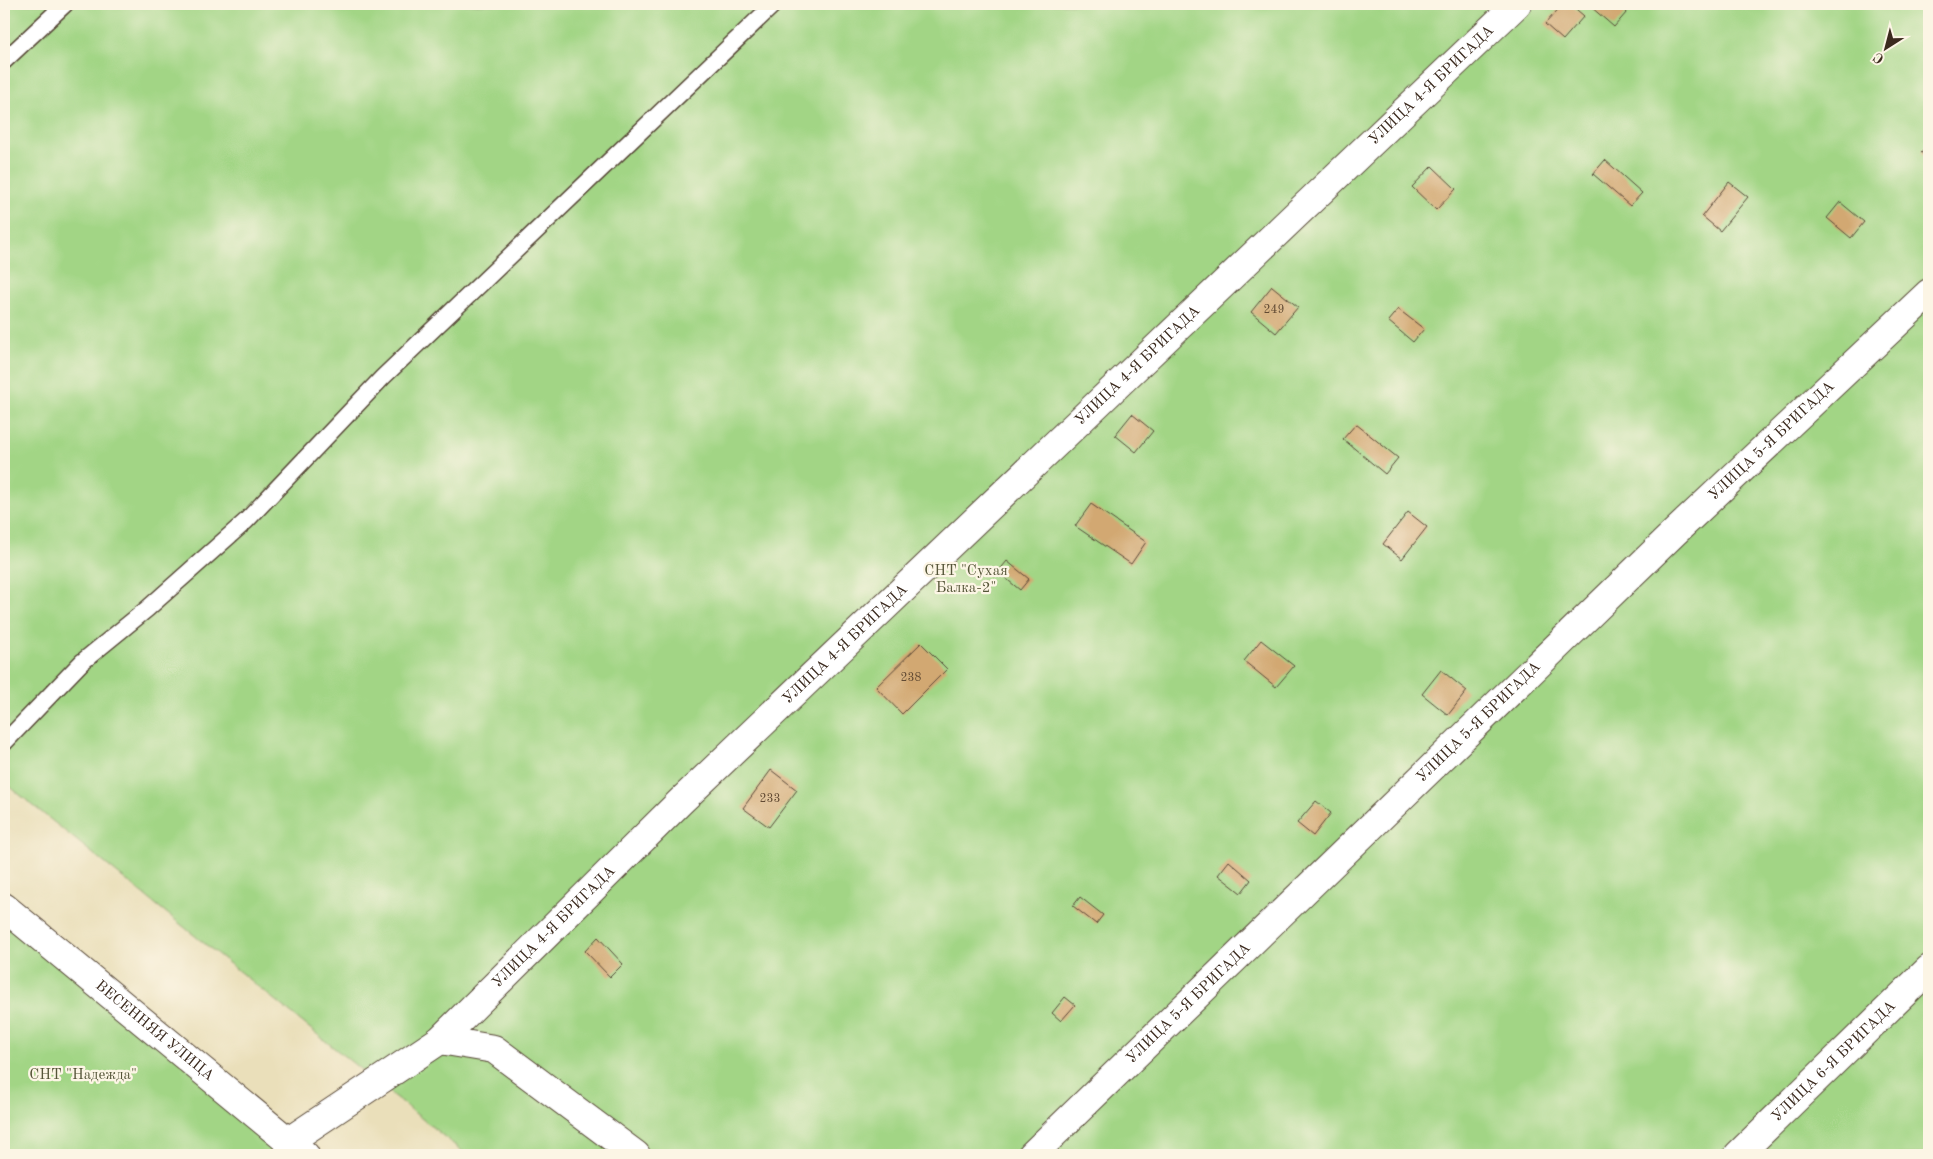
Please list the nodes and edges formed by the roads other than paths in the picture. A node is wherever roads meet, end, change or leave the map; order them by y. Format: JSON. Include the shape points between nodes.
{"nodes":[{"id":1,"x":65,"y":4,"type":"edge"},
{"id":2,"x":774,"y":4,"type":"edge"},
{"id":3,"x":1517,"y":4,"type":"edge"},
{"id":4,"x":4,"y":61,"type":"edge"},
{"id":5,"x":1929,"y":293,"type":"edge"},
{"id":6,"x":4,"y":743,"type":"edge"},
{"id":7,"x":4,"y":907,"type":"edge"},
{"id":8,"x":1929,"y":969,"type":"edge"},
{"id":9,"x":440,"y":1040,"type":"junction"},
{"id":10,"x":297,"y":1148,"type":"edge"},
{"id":11,"x":636,"y":1155,"type":"edge"},
{"id":12,"x":1032,"y":1155,"type":"edge"},
{"id":13,"x":1738,"y":1155,"type":"edge"}],
"edges":[{"from":1,"to":4,"type":"lane"},
{"from":2,"to":6,"type":"lane","via":[[383,377],[246,521],[82,662]]},
{"from":3,"to":9,"type":"street","name":"УЛИЦА 4-Я БРИГАДА","via":[[688,795]]},
{"from":5,"to":12,"type":"street","name":"УЛИЦА 5-Я БРИГАДА","via":[[1674,533]]},
{"from":7,"to":10,"type":"street","name":"ВЕСЕННЯЯ УЛИЦА"},
{"from":8,"to":13,"type":"street","name":"УЛИЦА 6-Я БРИГАДА"},
{"from":9,"to":10,"type":"street","name":"УЛИЦА 4-Я БРИГАДА"},
{"from":9,"to":11,"type":"street","via":[[494,1049]]}]}
